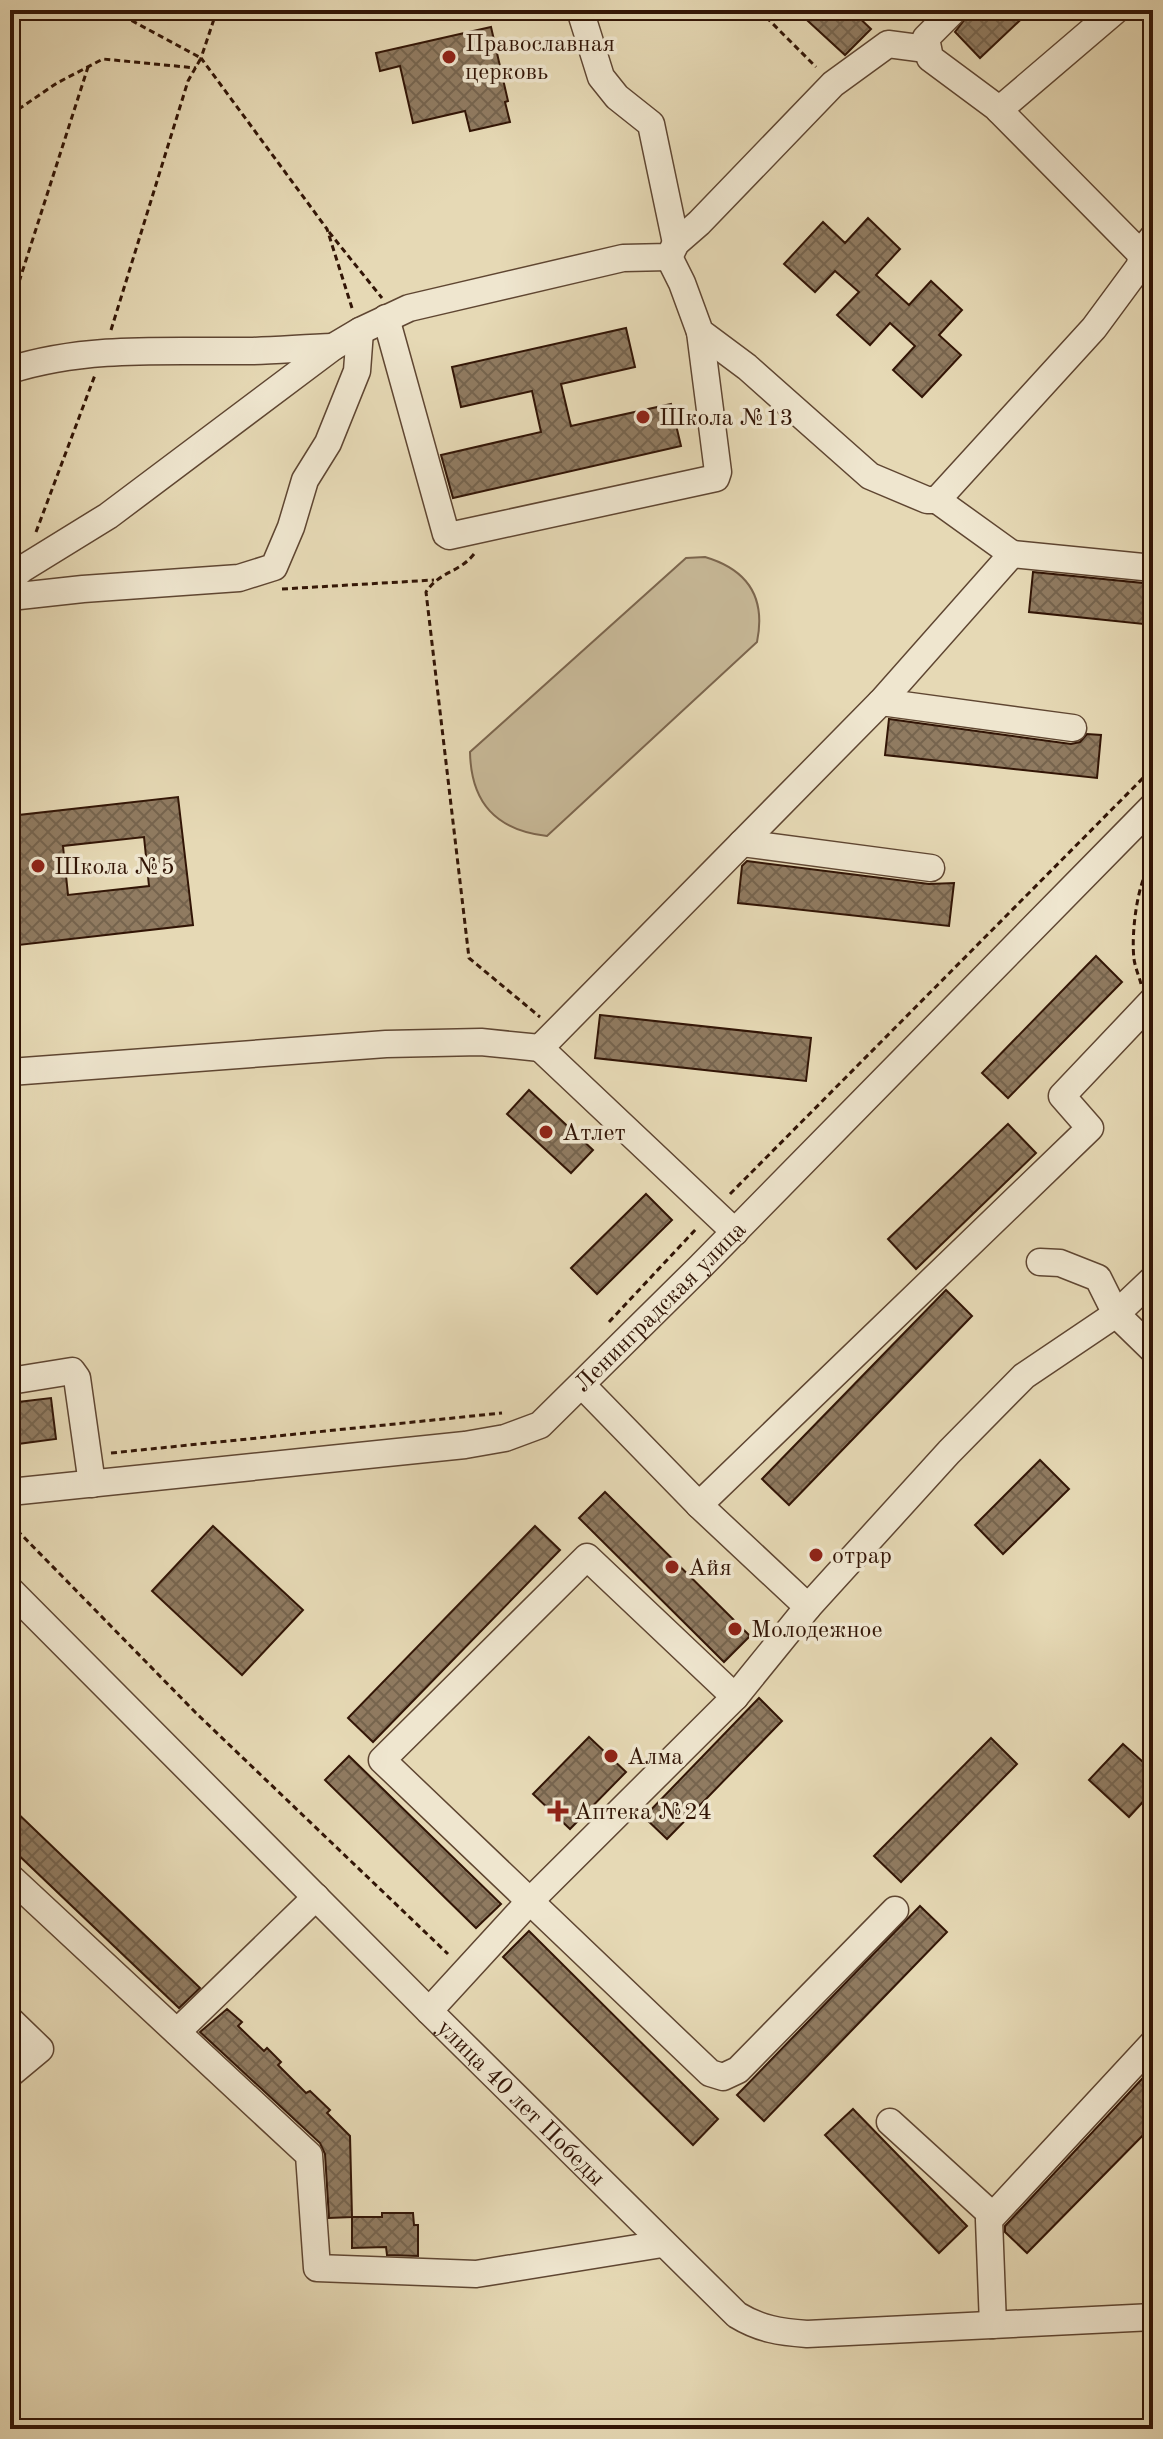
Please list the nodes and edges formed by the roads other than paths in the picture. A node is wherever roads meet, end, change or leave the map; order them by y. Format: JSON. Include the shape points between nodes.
{"nodes":[{"id":1,"x":580,"y":10,"type":"edge"},
{"id":2,"x":954,"y":10,"type":"edge"},
{"id":3,"x":1116,"y":10,"type":"edge"},
{"id":4,"x":926,"y":49,"type":"junction"},
{"id":5,"x":999,"y":110,"type":"junction"},
{"id":6,"x":673,"y":250,"type":"junction"},
{"id":7,"x":1149,"y":252,"type":"edge"},
{"id":8,"x":390,"y":316,"type":"junction"},
{"id":9,"x":360,"y":331,"type":"junction"},
{"id":10,"x":700,"y":332,"type":"junction"},
{"id":11,"x":333,"y":347,"type":"junction"},
{"id":12,"x":10,"y":370,"type":"edge"},
{"id":13,"x":937,"y":500,"type":"junction"},
{"id":14,"x":1012,"y":554,"type":"junction"},
{"id":15,"x":1153,"y":568,"type":"edge"},
{"id":16,"x":16,"y":574,"type":"edge"},
{"id":17,"x":10,"y":597,"type":"edge"},
{"id":18,"x":881,"y":702,"type":"junction"},
{"id":19,"x":1073,"y":728,"type":"dead end"},
{"id":20,"x":1148,"y":822,"type":"edge"},
{"id":21,"x":742,"y":843,"type":"junction"},
{"id":22,"x":931,"y":868,"type":"dead end"},
{"id":23,"x":1150,"y":1003,"type":"edge"},
{"id":24,"x":549,"y":1040,"type":"junction"},
{"id":25,"x":10,"y":1072,"type":"edge"},
{"id":26,"x":735,"y":1232,"type":"junction"},
{"id":27,"x":1040,"y":1262,"type":"dead end"},
{"id":28,"x":1153,"y":1279,"type":"edge"},
{"id":29,"x":1116,"y":1314,"type":"junction"},
{"id":30,"x":1153,"y":1350,"type":"edge"},
{"id":31,"x":10,"y":1381,"type":"edge"},
{"id":32,"x":582,"y":1385,"type":"junction"},
{"id":33,"x":92,"y":1484,"type":"junction"},
{"id":34,"x":10,"y":1492,"type":"edge"},
{"id":35,"x":699,"y":1505,"type":"junction"},
{"id":36,"x":14,"y":1603,"type":"edge"},
{"id":37,"x":808,"y":1607,"type":"junction"},
{"id":38,"x":735,"y":1697,"type":"junction"},
{"id":39,"x":10,"y":1877,"type":"edge"},
{"id":40,"x":316,"y":1897,"type":"junction"},
{"id":41,"x":529,"y":1902,"type":"junction"},
{"id":42,"x":895,"y":1910,"type":"dead end"},
{"id":43,"x":429,"y":2011,"type":"junction"},
{"id":44,"x":10,"y":2020,"type":"edge"},
{"id":45,"x":177,"y":2032,"type":"junction"},
{"id":46,"x":1153,"y":2043,"type":"edge"},
{"id":47,"x":10,"y":2074,"type":"edge"},
{"id":48,"x":890,"y":2122,"type":"dead end"},
{"id":49,"x":992,"y":2215,"type":"junction"},
{"id":50,"x":662,"y":2244,"type":"junction"},
{"id":51,"x":1153,"y":2317,"type":"edge"},
{"id":52,"x":993,"y":2325,"type":"junction"}],
"edges":[{"from":1,"to":6,"type":"street","via":[[601,77],[651,124]]},
{"from":2,"to":4,"type":"street","via":[[926,38]]},
{"from":3,"to":5,"type":"street"},
{"from":4,"to":5,"type":"street","via":[[930,58]]},
{"from":4,"to":6,"type":"street","via":[[888,44],[833,84]]},
{"from":5,"to":7,"type":"street"},
{"from":6,"to":8,"type":"street"},
{"from":6,"to":10,"type":"street"},
{"from":7,"to":13,"type":"street","via":[[1094,328]]},
{"from":8,"to":9,"type":"street"},
{"from":8,"to":10,"type":"street","via":[[446,534],[453,536],[716,478]]},
{"from":9,"to":11,"type":"street"},
{"from":9,"to":17,"type":"street","via":[[357,371],[328,443],[305,480],[274,567],[239,578]]},
{"from":10,"to":13,"type":"street","via":[[870,476]]},
{"from":11,"to":12,"type":"street","via":[[103,354]]},
{"from":11,"to":16,"type":"street","via":[[108,516]]},
{"from":13,"to":14,"type":"street"},
{"from":14,"to":15,"type":"street"},
{"from":14,"to":18,"type":"street"},
{"from":18,"to":19,"type":"street"},
{"from":18,"to":21,"type":"street"},
{"from":20,"to":26,"type":"street","name":"Ленинградская улица"},
{"from":21,"to":22,"type":"street"},
{"from":21,"to":24,"type":"street"},
{"from":23,"to":35,"type":"street","via":[[1062,1096],[1090,1128]]},
{"from":24,"to":25,"type":"street","via":[[386,1044]]},
{"from":24,"to":26,"type":"street"},
{"from":26,"to":32,"type":"street","name":"Ленинградская улица"},
{"from":27,"to":29,"type":"street","via":[[1060,1263],[1098,1278]]},
{"from":28,"to":29,"type":"street"},
{"from":29,"to":30,"type":"street"},
{"from":29,"to":37,"type":"street","via":[[1024,1376]]},
{"from":31,"to":33,"type":"street","via":[[72,1371]]},
{"from":32,"to":33,"type":"street","name":"Ленинградская улица","via":[[540,1425],[505,1438]]},
{"from":32,"to":35,"type":"street"},
{"from":33,"to":34,"type":"street","name":"Ленинградская улица"},
{"from":35,"to":37,"type":"street"},
{"from":36,"to":40,"type":"street","name":"улица 40 лет Победы"},
{"from":37,"to":38,"type":"street"},
{"from":38,"to":41,"type":"street"},
{"from":38,"to":41,"type":"street","via":[[587,1557],[382,1760]]},
{"from":39,"to":45,"type":"street"},
{"from":40,"to":43,"type":"street","name":"улица 40 лет Победы"},
{"from":40,"to":45,"type":"street"},
{"from":41,"to":42,"type":"street","via":[[710,2073],[723,2077],[738,2070]]},
{"from":41,"to":43,"type":"street"},
{"from":43,"to":50,"type":"street","name":"улица 40 лет Победы"},
{"from":44,"to":47,"type":"street","via":[[40,2049]]},
{"from":45,"to":50,"type":"street","via":[[309,2155],[317,2268],[476,2274]]},
{"from":46,"to":49,"type":"street"},
{"from":48,"to":49,"type":"street"},
{"from":49,"to":52,"type":"street","via":[[988,2228]]},
{"from":50,"to":52,"type":"street","name":"улица 40 лет Победы","via":[[737,2315],[757,2327],[807,2334]]},
{"from":51,"to":52,"type":"street","name":"улица 40 лет Победы"}]}
